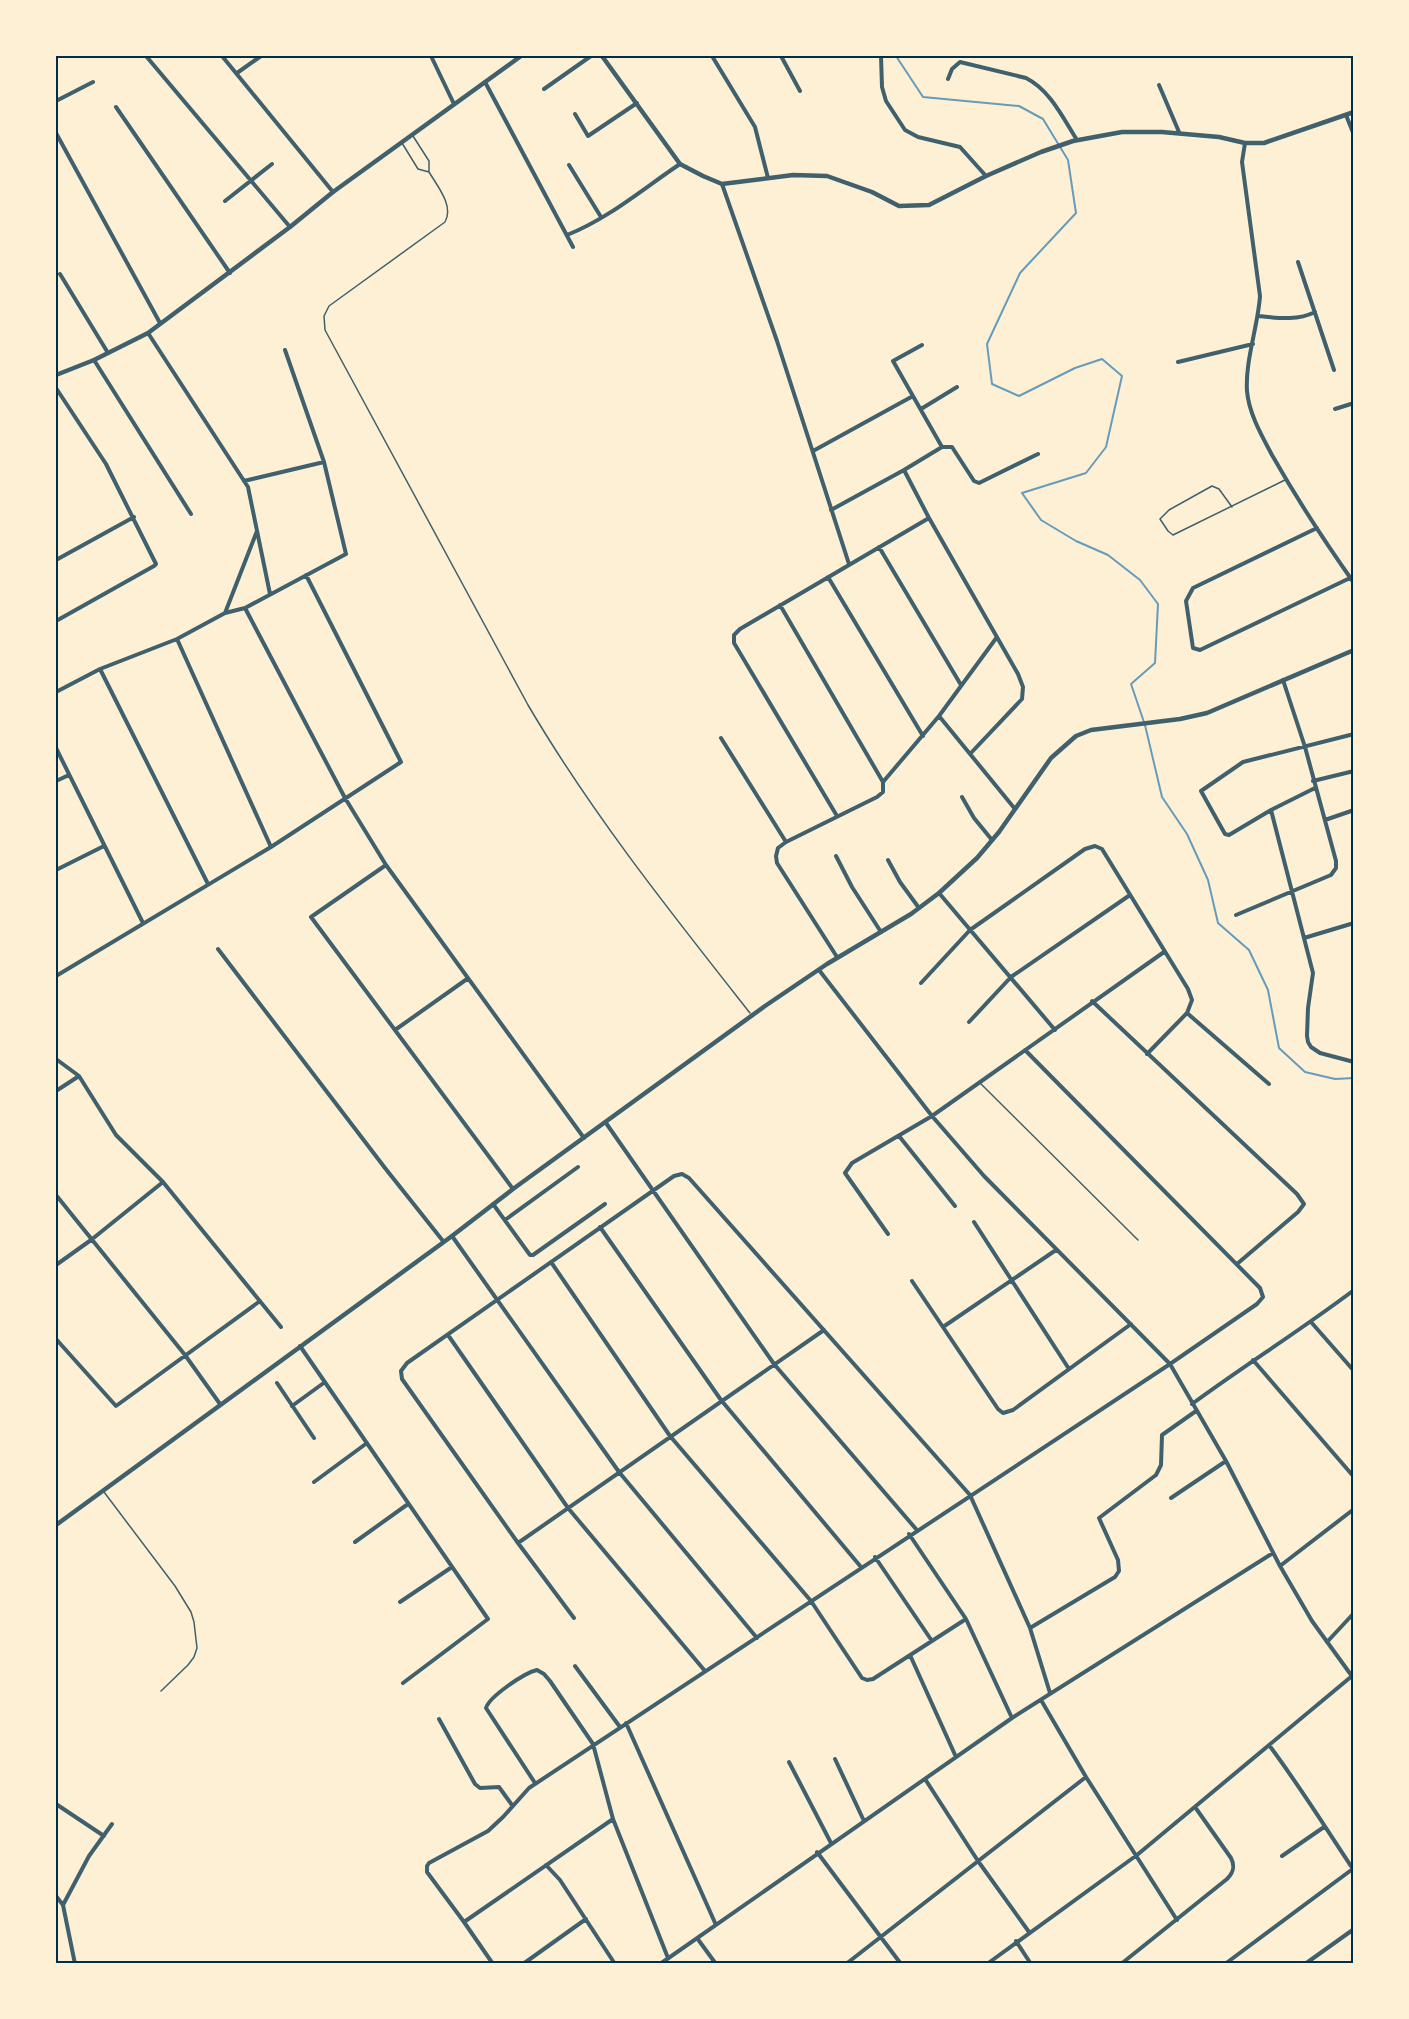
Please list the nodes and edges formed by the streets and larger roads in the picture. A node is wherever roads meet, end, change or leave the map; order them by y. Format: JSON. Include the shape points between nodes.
{"nodes":[{"id":1,"x":146,"y":56,"type":"edge"},
{"id":2,"x":222,"y":56,"type":"edge"},
{"id":3,"x":261,"y":56,"type":"edge"},
{"id":4,"x":431,"y":56,"type":"edge"},
{"id":5,"x":521,"y":56,"type":"edge"},
{"id":6,"x":591,"y":56,"type":"edge"},
{"id":7,"x":602,"y":56,"type":"edge"},
{"id":8,"x":712,"y":56,"type":"edge"},
{"id":9,"x":781,"y":56,"type":"edge"},
{"id":10,"x":881,"y":56,"type":"edge"},
{"id":11,"x":237,"y":73,"type":"junction"},
{"id":12,"x":948,"y":79,"type":"dead end"},
{"id":13,"x":93,"y":82,"type":"dead end"},
{"id":14,"x":485,"y":82,"type":"junction"},
{"id":15,"x":1159,"y":85,"type":"dead end"},
{"id":16,"x":544,"y":89,"type":"dead end"},
{"id":17,"x":800,"y":91,"type":"dead end"},
{"id":18,"x":56,"y":101,"type":"edge"},
{"id":19,"x":637,"y":103,"type":"junction"},
{"id":20,"x":454,"y":104,"type":"junction"},
{"id":21,"x":116,"y":106,"type":"dead end"},
{"id":22,"x":1353,"y":112,"type":"edge"},
{"id":23,"x":575,"y":114,"type":"dead end"},
{"id":24,"x":1346,"y":115,"type":"junction"},
{"id":25,"x":1179,"y":132,"type":"junction"},
{"id":26,"x":56,"y":133,"type":"edge"},
{"id":27,"x":1353,"y":135,"type":"edge"},
{"id":28,"x":1075,"y":140,"type":"junction"},
{"id":29,"x":1245,"y":143,"type":"junction"},
{"id":30,"x":272,"y":164,"type":"dead end"},
{"id":31,"x":680,"y":164,"type":"junction"},
{"id":32,"x":569,"y":165,"type":"dead end"},
{"id":33,"x":986,"y":176,"type":"junction"},
{"id":34,"x":768,"y":178,"type":"junction"},
{"id":35,"x":251,"y":181,"type":"junction"},
{"id":36,"x":722,"y":184,"type":"junction"},
{"id":37,"x":333,"y":192,"type":"junction"},
{"id":38,"x":225,"y":201,"type":"dead end"},
{"id":39,"x":601,"y":217,"type":"junction"},
{"id":40,"x":290,"y":227,"type":"junction"},
{"id":41,"x":567,"y":235,"type":"junction"},
{"id":42,"x":573,"y":247,"type":"dead end"},
{"id":43,"x":1298,"y":262,"type":"dead end"},
{"id":44,"x":230,"y":273,"type":"junction"},
{"id":45,"x":60,"y":274,"type":"dead end"},
{"id":46,"x":1315,"y":312,"type":"junction"},
{"id":47,"x":1259,"y":316,"type":"junction"},
{"id":48,"x":160,"y":323,"type":"junction"},
{"id":49,"x":148,"y":333,"type":"junction"},
{"id":50,"x":1253,"y":344,"type":"junction"},
{"id":51,"x":922,"y":345,"type":"dead end"},
{"id":52,"x":285,"y":351,"type":"dead end"},
{"id":53,"x":108,"y":353,"type":"junction"},
{"id":54,"x":94,"y":360,"type":"junction"},
{"id":55,"x":1178,"y":363,"type":"dead end"},
{"id":56,"x":1334,"y":370,"type":"dead end"},
{"id":57,"x":56,"y":375,"type":"edge"},
{"id":58,"x":957,"y":387,"type":"dead end"},
{"id":59,"x":56,"y":388,"type":"edge"},
{"id":60,"x":913,"y":396,"type":"junction"},
{"id":61,"x":1353,"y":403,"type":"edge"},
{"id":62,"x":921,"y":409,"type":"junction"},
{"id":63,"x":1335,"y":409,"type":"dead end"},
{"id":64,"x":942,"y":447,"type":"junction"},
{"id":65,"x":813,"y":451,"type":"junction"},
{"id":66,"x":1038,"y":454,"type":"dead end"},
{"id":67,"x":324,"y":462,"type":"junction"},
{"id":68,"x":904,"y":470,"type":"junction"},
{"id":69,"x":244,"y":481,"type":"junction"},
{"id":70,"x":831,"y":510,"type":"junction"},
{"id":71,"x":191,"y":514,"type":"dead end"},
{"id":72,"x":134,"y":517,"type":"junction"},
{"id":73,"x":930,"y":518,"type":"junction"},
{"id":74,"x":1317,"y":528,"type":"junction"},
{"id":75,"x":257,"y":529,"type":"junction"},
{"id":76,"x":879,"y":547,"type":"junction"},
{"id":77,"x":56,"y":560,"type":"edge"},
{"id":78,"x":849,"y":564,"type":"junction"},
{"id":79,"x":306,"y":575,"type":"junction"},
{"id":80,"x":828,"y":577,"type":"junction"},
{"id":81,"x":1350,"y":578,"type":"junction"},
{"id":82,"x":1353,"y":583,"type":"edge"},
{"id":83,"x":270,"y":594,"type":"junction"},
{"id":84,"x":780,"y":605,"type":"junction"},
{"id":85,"x":245,"y":608,"type":"junction"},
{"id":86,"x":225,"y":613,"type":"junction"},
{"id":87,"x":56,"y":621,"type":"edge"},
{"id":88,"x":997,"y":637,"type":"junction"},
{"id":89,"x":177,"y":639,"type":"junction"},
{"id":90,"x":1353,"y":650,"type":"edge"},
{"id":91,"x":100,"y":669,"type":"junction"},
{"id":92,"x":1283,"y":679,"type":"junction"},
{"id":93,"x":961,"y":686,"type":"junction"},
{"id":94,"x":56,"y":692,"type":"edge"},
{"id":95,"x":939,"y":716,"type":"junction"},
{"id":96,"x":1353,"y":734,"type":"edge"},
{"id":97,"x":923,"y":736,"type":"junction"},
{"id":98,"x":721,"y":738,"type":"dead end"},
{"id":99,"x":1305,"y":747,"type":"junction"},
{"id":100,"x":56,"y":748,"type":"edge"},
{"id":101,"x":970,"y":754,"type":"junction"},
{"id":102,"x":1353,"y":771,"type":"edge"},
{"id":103,"x":69,"y":775,"type":"junction"},
{"id":104,"x":56,"y":781,"type":"edge"},
{"id":105,"x":1313,"y":781,"type":"junction"},
{"id":106,"x":883,"y":782,"type":"junction"},
{"id":107,"x":1315,"y":788,"type":"junction"},
{"id":108,"x":962,"y":797,"type":"dead end"},
{"id":109,"x":345,"y":798,"type":"junction"},
{"id":110,"x":1015,"y":809,"type":"junction"},
{"id":111,"x":1271,"y":810,"type":"junction"},
{"id":112,"x":1353,"y":810,"type":"edge"},
{"id":113,"x":837,"y":816,"type":"junction"},
{"id":114,"x":1325,"y":820,"type":"junction"},
{"id":115,"x":992,"y":840,"type":"junction"},
{"id":116,"x":786,"y":842,"type":"junction"},
{"id":117,"x":104,"y":846,"type":"junction"},
{"id":118,"x":271,"y":848,"type":"junction"},
{"id":119,"x":836,"y":856,"type":"dead end"},
{"id":120,"x":888,"y":860,"type":"dead end"},
{"id":121,"x":386,"y":865,"type":"junction"},
{"id":122,"x":56,"y":870,"type":"edge"},
{"id":123,"x":208,"y":884,"type":"junction"},
{"id":124,"x":1293,"y":891,"type":"junction"},
{"id":125,"x":939,"y":893,"type":"junction"},
{"id":126,"x":1130,"y":895,"type":"junction"},
{"id":127,"x":919,"y":908,"type":"junction"},
{"id":128,"x":1236,"y":915,"type":"dead end"},
{"id":129,"x":143,"y":923,"type":"junction"},
{"id":130,"x":1353,"y":923,"type":"edge"},
{"id":131,"x":970,"y":930,"type":"junction"},
{"id":132,"x":881,"y":932,"type":"junction"},
{"id":133,"x":1304,"y":938,"type":"junction"},
{"id":134,"x":218,"y":949,"type":"dead end"},
{"id":135,"x":1164,"y":952,"type":"junction"},
{"id":136,"x":837,"y":957,"type":"junction"},
{"id":137,"x":819,"y":969,"type":"junction"},
{"id":138,"x":56,"y":976,"type":"edge"},
{"id":139,"x":1011,"y":977,"type":"junction"},
{"id":140,"x":467,"y":979,"type":"junction"},
{"id":141,"x":921,"y":983,"type":"dead end"},
{"id":142,"x":1092,"y":1001,"type":"junction"},
{"id":143,"x":1187,"y":1013,"type":"junction"},
{"id":144,"x":969,"y":1022,"type":"dead end"},
{"id":145,"x":1055,"y":1029,"type":"junction"},
{"id":146,"x":395,"y":1030,"type":"junction"},
{"id":147,"x":1025,"y":1050,"type":"junction"},
{"id":148,"x":1147,"y":1054,"type":"junction"},
{"id":149,"x":56,"y":1059,"type":"edge"},
{"id":150,"x":1353,"y":1062,"type":"edge"},
{"id":151,"x":79,"y":1076,"type":"junction"},
{"id":152,"x":1269,"y":1084,"type":"dead end"},
{"id":153,"x":56,"y":1091,"type":"edge"},
{"id":154,"x":932,"y":1116,"type":"junction"},
{"id":155,"x":606,"y":1123,"type":"junction"},
{"id":156,"x":899,"y":1136,"type":"junction"},
{"id":157,"x":584,"y":1138,"type":"junction"},
{"id":158,"x":578,"y":1167,"type":"dead end"},
{"id":159,"x":164,"y":1182,"type":"junction"},
{"id":160,"x":513,"y":1189,"type":"junction"},
{"id":161,"x":653,"y":1192,"type":"junction"},
{"id":162,"x":56,"y":1195,"type":"edge"},
{"id":163,"x":493,"y":1204,"type":"junction"},
{"id":164,"x":605,"y":1204,"type":"dead end"},
{"id":165,"x":955,"y":1206,"type":"dead end"},
{"id":166,"x":505,"y":1220,"type":"junction"},
{"id":167,"x":974,"y":1222,"type":"dead end"},
{"id":168,"x":600,"y":1227,"type":"junction"},
{"id":169,"x":888,"y":1234,"type":"dead end"},
{"id":170,"x":452,"y":1236,"type":"junction"},
{"id":171,"x":91,"y":1240,"type":"junction"},
{"id":172,"x":443,"y":1241,"type":"junction"},
{"id":173,"x":1056,"y":1250,"type":"junction"},
{"id":174,"x":551,"y":1262,"type":"junction"},
{"id":175,"x":1237,"y":1264,"type":"junction"},
{"id":176,"x":56,"y":1265,"type":"edge"},
{"id":177,"x":1012,"y":1280,"type":"junction"},
{"id":178,"x":912,"y":1281,"type":"dead end"},
{"id":179,"x":1353,"y":1290,"type":"edge"},
{"id":180,"x":498,"y":1299,"type":"junction"},
{"id":181,"x":260,"y":1301,"type":"junction"},
{"id":182,"x":1311,"y":1322,"type":"junction"},
{"id":183,"x":1131,"y":1324,"type":"junction"},
{"id":184,"x":281,"y":1327,"type":"dead end"},
{"id":185,"x":944,"y":1327,"type":"junction"},
{"id":186,"x":824,"y":1330,"type":"junction"},
{"id":187,"x":448,"y":1335,"type":"junction"},
{"id":188,"x":56,"y":1339,"type":"edge"},
{"id":189,"x":300,"y":1345,"type":"junction"},
{"id":190,"x":185,"y":1355,"type":"junction"},
{"id":191,"x":1253,"y":1360,"type":"junction"},
{"id":192,"x":774,"y":1364,"type":"junction"},
{"id":193,"x":1170,"y":1364,"type":"junction"},
{"id":194,"x":1069,"y":1369,"type":"junction"},
{"id":195,"x":1353,"y":1371,"type":"edge"},
{"id":196,"x":325,"y":1382,"type":"junction"},
{"id":197,"x":277,"y":1383,"type":"dead end"},
{"id":198,"x":721,"y":1400,"type":"junction"},
{"id":199,"x":220,"y":1404,"type":"junction"},
{"id":200,"x":1192,"y":1404,"type":"junction"},
{"id":201,"x":292,"y":1406,"type":"junction"},
{"id":202,"x":1196,"y":1411,"type":"junction"},
{"id":203,"x":670,"y":1436,"type":"junction"},
{"id":204,"x":314,"y":1438,"type":"dead end"},
{"id":205,"x":367,"y":1443,"type":"junction"},
{"id":206,"x":1226,"y":1461,"type":"junction"},
{"id":207,"x":619,"y":1472,"type":"junction"},
{"id":208,"x":1353,"y":1477,"type":"edge"},
{"id":209,"x":314,"y":1482,"type":"dead end"},
{"id":210,"x":970,"y":1495,"type":"junction"},
{"id":211,"x":1171,"y":1498,"type":"dead end"},
{"id":212,"x":408,"y":1504,"type":"junction"},
{"id":213,"x":568,"y":1508,"type":"junction"},
{"id":214,"x":1353,"y":1509,"type":"edge"},
{"id":215,"x":56,"y":1525,"type":"edge"},
{"id":216,"x":917,"y":1530,"type":"junction"},
{"id":217,"x":909,"y":1534,"type":"junction"},
{"id":218,"x":355,"y":1542,"type":"dead end"},
{"id":219,"x":518,"y":1543,"type":"junction"},
{"id":220,"x":1273,"y":1553,"type":"junction"},
{"id":221,"x":876,"y":1557,"type":"junction"},
{"id":222,"x":1280,"y":1566,"type":"junction"},
{"id":223,"x":452,"y":1567,"type":"junction"},
{"id":224,"x":861,"y":1567,"type":"junction"},
{"id":225,"x":811,"y":1601,"type":"junction"},
{"id":226,"x":400,"y":1602,"type":"dead end"},
{"id":227,"x":1353,"y":1613,"type":"edge"},
{"id":228,"x":574,"y":1618,"type":"dead end"},
{"id":229,"x":966,"y":1619,"type":"junction"},
{"id":230,"x":1029,"y":1628,"type":"junction"},
{"id":231,"x":757,"y":1638,"type":"junction"},
{"id":232,"x":932,"y":1641,"type":"junction"},
{"id":233,"x":1328,"y":1642,"type":"junction"},
{"id":234,"x":910,"y":1655,"type":"junction"},
{"id":235,"x":576,"y":1666,"type":"dead end"},
{"id":236,"x":705,"y":1671,"type":"junction"},
{"id":237,"x":1353,"y":1677,"type":"edge"},
{"id":238,"x":403,"y":1683,"type":"dead end"},
{"id":239,"x":1050,"y":1693,"type":"junction"},
{"id":240,"x":1041,"y":1700,"type":"junction"},
{"id":241,"x":1012,"y":1718,"type":"junction"},
{"id":242,"x":440,"y":1719,"type":"dead end"},
{"id":243,"x":626,"y":1723,"type":"junction"},
{"id":244,"x":620,"y":1727,"type":"junction"},
{"id":245,"x":593,"y":1744,"type":"junction"},
{"id":246,"x":1269,"y":1745,"type":"junction"},
{"id":247,"x":956,"y":1757,"type":"junction"},
{"id":248,"x":835,"y":1759,"type":"dead end"},
{"id":249,"x":789,"y":1762,"type":"dead end"},
{"id":250,"x":1086,"y":1777,"type":"junction"},
{"id":251,"x":925,"y":1779,"type":"junction"},
{"id":252,"x":536,"y":1783,"type":"junction"},
{"id":253,"x":56,"y":1804,"type":"edge"},
{"id":254,"x":512,"y":1806,"type":"junction"},
{"id":255,"x":1195,"y":1806,"type":"junction"},
{"id":256,"x":614,"y":1819,"type":"junction"},
{"id":257,"x":864,"y":1821,"type":"junction"},
{"id":258,"x":112,"y":1824,"type":"dead end"},
{"id":259,"x":1324,"y":1827,"type":"junction"},
{"id":260,"x":104,"y":1836,"type":"junction"},
{"id":261,"x":831,"y":1843,"type":"junction"},
{"id":262,"x":817,"y":1852,"type":"junction"},
{"id":263,"x":1137,"y":1855,"type":"junction"},
{"id":264,"x":1282,"y":1856,"type":"dead end"},
{"id":265,"x":978,"y":1861,"type":"junction"},
{"id":266,"x":546,"y":1865,"type":"junction"},
{"id":267,"x":1353,"y":1869,"type":"edge"},
{"id":268,"x":56,"y":1896,"type":"edge"},
{"id":269,"x":63,"y":1905,"type":"junction"},
{"id":270,"x":586,"y":1919,"type":"junction"},
{"id":271,"x":1177,"y":1920,"type":"junction"},
{"id":272,"x":464,"y":1922,"type":"junction"},
{"id":273,"x":716,"y":1924,"type":"junction"},
{"id":274,"x":1353,"y":1929,"type":"edge"},
{"id":275,"x":1029,"y":1932,"type":"junction"},
{"id":276,"x":697,"y":1938,"type":"junction"},
{"id":277,"x":880,"y":1938,"type":"junction"},
{"id":278,"x":1016,"y":1941,"type":"junction"},
{"id":279,"x":668,"y":1958,"type":"junction"},
{"id":280,"x":75,"y":1964,"type":"edge"},
{"id":281,"x":493,"y":1964,"type":"edge"},
{"id":282,"x":524,"y":1964,"type":"edge"},
{"id":283,"x":615,"y":1964,"type":"edge"},
{"id":284,"x":660,"y":1964,"type":"edge"},
{"id":285,"x":716,"y":1964,"type":"edge"},
{"id":286,"x":846,"y":1964,"type":"edge"},
{"id":287,"x":901,"y":1964,"type":"edge"},
{"id":288,"x":987,"y":1964,"type":"edge"},
{"id":289,"x":1031,"y":1964,"type":"edge"},
{"id":290,"x":1120,"y":1964,"type":"edge"},
{"id":291,"x":1225,"y":1964,"type":"edge"},
{"id":292,"x":1305,"y":1964,"type":"edge"}],
"edges":[{"from":1,"to":35,"type":"street"},
{"from":2,"to":11,"type":"street"},
{"from":3,"to":11,"type":"street"},
{"from":4,"to":20,"type":"street"},
{"from":5,"to":14,"type":"street"},
{"from":6,"to":16,"type":"street"},
{"from":7,"to":19,"type":"street"},
{"from":8,"to":34,"type":"street","via":[[755,128]]},
{"from":9,"to":17,"type":"street"},
{"from":10,"to":33,"type":"street","via":[[886,101],[905,130],[960,147]]},
{"from":11,"to":37,"type":"street"},
{"from":12,"to":28,"type":"street","via":[[960,62],[1026,78],[1047,96]]},
{"from":13,"to":18,"type":"street"},
{"from":14,"to":20,"type":"street"},
{"from":14,"to":41,"type":"street"},
{"from":15,"to":25,"type":"street"},
{"from":19,"to":23,"type":"street","via":[[588,136]]},
{"from":19,"to":31,"type":"street"},
{"from":20,"to":37,"type":"street"},
{"from":21,"to":44,"type":"street"},
{"from":22,"to":24,"type":"street"},
{"from":24,"to":27,"type":"street"},
{"from":24,"to":29,"type":"street","via":[[1264,143]]},
{"from":25,"to":28,"type":"street","via":[[1122,132]]},
{"from":25,"to":29,"type":"street"},
{"from":26,"to":48,"type":"street"},
{"from":28,"to":33,"type":"street"},
{"from":29,"to":47,"type":"street","via":[[1242,162],[1260,296]]},
{"from":30,"to":35,"type":"street"},
{"from":31,"to":36,"type":"street"},
{"from":31,"to":39,"type":"street"},
{"from":32,"to":39,"type":"street"},
{"from":33,"to":34,"type":"street","via":[[929,205],[899,206],[826,176]]},
{"from":34,"to":36,"type":"street"},
{"from":35,"to":38,"type":"street"},
{"from":35,"to":40,"type":"street"},
{"from":36,"to":65,"type":"street"},
{"from":37,"to":40,"type":"street"},
{"from":39,"to":41,"type":"street"},
{"from":40,"to":44,"type":"street"},
{"from":41,"to":42,"type":"street"},
{"from":43,"to":46,"type":"street"},
{"from":44,"to":48,"type":"street"},
{"from":45,"to":53,"type":"street"},
{"from":46,"to":47,"type":"street","via":[[1297,318]]},
{"from":46,"to":56,"type":"street"},
{"from":47,"to":50,"type":"street"},
{"from":48,"to":49,"type":"street"},
{"from":49,"to":53,"type":"street"},
{"from":49,"to":69,"type":"street"},
{"from":50,"to":55,"type":"street"},
{"from":50,"to":74,"type":"street","via":[[1248,401],[1286,480]]},
{"from":51,"to":60,"type":"street","via":[[894,361]]},
{"from":52,"to":67,"type":"street"},
{"from":53,"to":54,"type":"street"},
{"from":54,"to":57,"type":"street"},
{"from":54,"to":71,"type":"street"},
{"from":58,"to":62,"type":"street"},
{"from":59,"to":72,"type":"street","via":[[106,464]]},
{"from":60,"to":62,"type":"street"},
{"from":60,"to":65,"type":"street"},
{"from":61,"to":63,"type":"street"},
{"from":62,"to":64,"type":"street"},
{"from":64,"to":66,"type":"street","via":[[952,447],[979,483]]},
{"from":64,"to":68,"type":"street"},
{"from":65,"to":70,"type":"street"},
{"from":67,"to":69,"type":"street"},
{"from":67,"to":79,"type":"street","via":[[346,554]]},
{"from":68,"to":70,"type":"street"},
{"from":68,"to":73,"type":"street"},
{"from":69,"to":75,"type":"street"},
{"from":70,"to":78,"type":"street"},
{"from":72,"to":77,"type":"street"},
{"from":72,"to":87,"type":"street","via":[[156,564]]},
{"from":73,"to":76,"type":"street"},
{"from":73,"to":88,"type":"street"},
{"from":74,"to":81,"type":"street"},
{"from":74,"to":81,"type":"street","via":[[1190,591],[1186,601],[1195,650]]},
{"from":75,"to":83,"type":"street"},
{"from":75,"to":86,"type":"street"},
{"from":76,"to":78,"type":"street"},
{"from":76,"to":93,"type":"street"},
{"from":78,"to":80,"type":"street"},
{"from":79,"to":83,"type":"street"},
{"from":79,"to":109,"type":"street","via":[[401,762]]},
{"from":80,"to":84,"type":"street"},
{"from":80,"to":97,"type":"street"},
{"from":81,"to":82,"type":"street"},
{"from":83,"to":85,"type":"street"},
{"from":84,"to":106,"type":"street"},
{"from":84,"to":113,"type":"street","via":[[740,629],[734,635],[734,643]]},
{"from":85,"to":86,"type":"street"},
{"from":85,"to":109,"type":"street"},
{"from":86,"to":89,"type":"street"},
{"from":88,"to":93,"type":"street"},
{"from":88,"to":101,"type":"street","via":[[1018,674],[1022,699]]},
{"from":89,"to":91,"type":"street"},
{"from":89,"to":118,"type":"street"},
{"from":90,"to":92,"type":"street"},
{"from":91,"to":94,"type":"street"},
{"from":91,"to":123,"type":"street"},
{"from":92,"to":99,"type":"street"},
{"from":92,"to":110,"type":"street","via":[[1207,713],[1091,730],[1070,740],[1051,758]]},
{"from":93,"to":95,"type":"street"},
{"from":95,"to":97,"type":"street"},
{"from":95,"to":101,"type":"street"},
{"from":96,"to":99,"type":"street"},
{"from":97,"to":106,"type":"street"},
{"from":98,"to":116,"type":"street"},
{"from":99,"to":105,"type":"street"},
{"from":99,"to":111,"type":"street","via":[[1243,762],[1202,791],[1227,835]]},
{"from":100,"to":103,"type":"street"},
{"from":101,"to":110,"type":"street"},
{"from":102,"to":105,"type":"street"},
{"from":103,"to":104,"type":"street"},
{"from":103,"to":117,"type":"street"},
{"from":105,"to":107,"type":"street"},
{"from":106,"to":113,"type":"street","via":[[883,792]]},
{"from":107,"to":111,"type":"street"},
{"from":107,"to":114,"type":"street"},
{"from":108,"to":115,"type":"street"},
{"from":109,"to":118,"type":"street"},
{"from":109,"to":121,"type":"street"},
{"from":110,"to":115,"type":"street"},
{"from":111,"to":124,"type":"street"},
{"from":112,"to":114,"type":"street"},
{"from":113,"to":116,"type":"street"},
{"from":114,"to":124,"type":"street","via":[[1336,861],[1334,873]]},
{"from":115,"to":125,"type":"street"},
{"from":116,"to":136,"type":"street","via":[[778,848],[777,863]]},
{"from":117,"to":122,"type":"street"},
{"from":117,"to":129,"type":"street"},
{"from":118,"to":123,"type":"street"},
{"from":119,"to":132,"type":"street"},
{"from":120,"to":127,"type":"street"},
{"from":121,"to":140,"type":"street"},
{"from":121,"to":146,"type":"street","via":[[311,917]]},
{"from":123,"to":129,"type":"street"},
{"from":124,"to":128,"type":"street"},
{"from":124,"to":133,"type":"street"},
{"from":125,"to":127,"type":"street"},
{"from":125,"to":131,"type":"street"},
{"from":126,"to":131,"type":"street","via":[[1102,849],[1095,846],[1085,849]]},
{"from":126,"to":135,"type":"street"},
{"from":126,"to":139,"type":"street"},
{"from":127,"to":132,"type":"street"},
{"from":129,"to":138,"type":"street"},
{"from":130,"to":133,"type":"street"},
{"from":131,"to":139,"type":"street"},
{"from":131,"to":141,"type":"street"},
{"from":132,"to":136,"type":"street"},
{"from":133,"to":150,"type":"street","via":[[1313,973],[1308,1042],[1320,1053]]},
{"from":134,"to":172,"type":"street"},
{"from":135,"to":142,"type":"street"},
{"from":135,"to":143,"type":"street","via":[[1188,989],[1192,1000]]},
{"from":136,"to":137,"type":"street"},
{"from":137,"to":154,"type":"street"},
{"from":137,"to":155,"type":"street"},
{"from":139,"to":144,"type":"street"},
{"from":139,"to":145,"type":"street"},
{"from":140,"to":146,"type":"street"},
{"from":140,"to":157,"type":"street"},
{"from":142,"to":145,"type":"street"},
{"from":142,"to":148,"type":"street"},
{"from":143,"to":148,"type":"street"},
{"from":143,"to":152,"type":"street"},
{"from":145,"to":147,"type":"street"},
{"from":146,"to":160,"type":"street"},
{"from":147,"to":154,"type":"street"},
{"from":147,"to":175,"type":"street"},
{"from":148,"to":175,"type":"street","via":[[1304,1204]]},
{"from":149,"to":151,"type":"street"},
{"from":151,"to":153,"type":"street"},
{"from":151,"to":159,"type":"street","via":[[116,1135]]},
{"from":154,"to":156,"type":"street"},
{"from":154,"to":173,"type":"street"},
{"from":155,"to":157,"type":"street"},
{"from":155,"to":161,"type":"street"},
{"from":156,"to":165,"type":"street"},
{"from":156,"to":169,"type":"street","via":[[852,1163],[845,1173]]},
{"from":157,"to":160,"type":"street"},
{"from":158,"to":166,"type":"street"},
{"from":159,"to":171,"type":"street"},
{"from":159,"to":181,"type":"street"},
{"from":160,"to":163,"type":"street"},
{"from":161,"to":168,"type":"street"},
{"from":161,"to":186,"type":"street","via":[[674,1176],[682,1174],[689,1178]]},
{"from":161,"to":192,"type":"street"},
{"from":162,"to":171,"type":"street"},
{"from":163,"to":166,"type":"street"},
{"from":163,"to":170,"type":"street"},
{"from":164,"to":166,"type":"street","via":[[534,1255],[527,1253]]},
{"from":167,"to":177,"type":"street"},
{"from":168,"to":174,"type":"street"},
{"from":168,"to":198,"type":"street"},
{"from":170,"to":172,"type":"street"},
{"from":170,"to":180,"type":"street"},
{"from":171,"to":176,"type":"street"},
{"from":171,"to":190,"type":"street"},
{"from":172,"to":189,"type":"street"},
{"from":173,"to":177,"type":"street"},
{"from":173,"to":183,"type":"street"},
{"from":174,"to":180,"type":"street"},
{"from":174,"to":203,"type":"street"},
{"from":175,"to":193,"type":"street","via":[[1260,1288],[1263,1297]]},
{"from":177,"to":185,"type":"street"},
{"from":177,"to":194,"type":"street"},
{"from":178,"to":185,"type":"street"},
{"from":179,"to":182,"type":"street"},
{"from":180,"to":187,"type":"street"},
{"from":180,"to":207,"type":"street"},
{"from":181,"to":184,"type":"street"},
{"from":181,"to":190,"type":"street"},
{"from":182,"to":191,"type":"street"},
{"from":182,"to":195,"type":"street"},
{"from":183,"to":193,"type":"street"},
{"from":183,"to":194,"type":"street"},
{"from":185,"to":194,"type":"street","via":[[1003,1413],[1013,1410]]},
{"from":186,"to":192,"type":"street"},
{"from":186,"to":210,"type":"street"},
{"from":187,"to":213,"type":"street"},
{"from":187,"to":219,"type":"street","via":[[407,1363],[401,1371],[402,1379]]},
{"from":188,"to":190,"type":"street","via":[[116,1406]]},
{"from":189,"to":196,"type":"street"},
{"from":189,"to":199,"type":"street"},
{"from":190,"to":199,"type":"street"},
{"from":191,"to":200,"type":"street"},
{"from":191,"to":208,"type":"street"},
{"from":192,"to":198,"type":"street"},
{"from":192,"to":216,"type":"street"},
{"from":193,"to":200,"type":"street"},
{"from":193,"to":210,"type":"street"},
{"from":196,"to":201,"type":"street"},
{"from":196,"to":205,"type":"street"},
{"from":197,"to":201,"type":"street"},
{"from":198,"to":203,"type":"street"},
{"from":198,"to":224,"type":"street"},
{"from":199,"to":215,"type":"street"},
{"from":200,"to":202,"type":"street"},
{"from":201,"to":204,"type":"street"},
{"from":202,"to":206,"type":"street"},
{"from":202,"to":230,"type":"street","via":[[1162,1435],[1161,1465],[1156,1474],[1099,1518],[1119,1571]]},
{"from":203,"to":207,"type":"street"},
{"from":203,"to":225,"type":"street"},
{"from":205,"to":209,"type":"street"},
{"from":205,"to":212,"type":"street"},
{"from":206,"to":211,"type":"street"},
{"from":206,"to":220,"type":"street"},
{"from":207,"to":213,"type":"street"},
{"from":207,"to":231,"type":"street"},
{"from":210,"to":216,"type":"street"},
{"from":210,"to":230,"type":"street"},
{"from":212,"to":218,"type":"street"},
{"from":212,"to":223,"type":"street"},
{"from":213,"to":219,"type":"street"},
{"from":213,"to":236,"type":"street"},
{"from":214,"to":222,"type":"street"},
{"from":216,"to":217,"type":"street"},
{"from":217,"to":221,"type":"street"},
{"from":217,"to":229,"type":"street"},
{"from":219,"to":228,"type":"street"},
{"from":220,"to":222,"type":"street"},
{"from":220,"to":239,"type":"street"},
{"from":221,"to":224,"type":"street"},
{"from":221,"to":232,"type":"street"},
{"from":222,"to":233,"type":"street"},
{"from":223,"to":226,"type":"street"},
{"from":223,"to":238,"type":"street","via":[[488,1619]]},
{"from":224,"to":225,"type":"street"},
{"from":225,"to":231,"type":"street"},
{"from":225,"to":234,"type":"street","via":[[862,1678],[873,1678]]},
{"from":227,"to":233,"type":"street"},
{"from":229,"to":232,"type":"street"},
{"from":229,"to":241,"type":"street"},
{"from":230,"to":239,"type":"street"},
{"from":231,"to":236,"type":"street"},
{"from":232,"to":234,"type":"street"},
{"from":233,"to":237,"type":"street"},
{"from":234,"to":247,"type":"street"},
{"from":235,"to":244,"type":"street"},
{"from":236,"to":243,"type":"street"},
{"from":237,"to":246,"type":"street"},
{"from":239,"to":240,"type":"street"},
{"from":240,"to":241,"type":"street"},
{"from":240,"to":250,"type":"street"},
{"from":241,"to":247,"type":"street"},
{"from":242,"to":254,"type":"street","via":[[475,1784],[480,1788],[499,1787]]},
{"from":243,"to":244,"type":"street"},
{"from":243,"to":273,"type":"street"},
{"from":244,"to":245,"type":"street"},
{"from":245,"to":252,"type":"street"},
{"from":245,"to":252,"type":"street","via":[[544,1674],[537,1670],[527,1673],[493,1698],[486,1708]]},
{"from":245,"to":256,"type":"street"},
{"from":246,"to":255,"type":"street"},
{"from":246,"to":259,"type":"street"},
{"from":247,"to":251,"type":"street"},
{"from":248,"to":257,"type":"street"},
{"from":249,"to":261,"type":"street"},
{"from":250,"to":263,"type":"street"},
{"from":250,"to":265,"type":"street"},
{"from":251,"to":257,"type":"street"},
{"from":251,"to":265,"type":"street"},
{"from":252,"to":254,"type":"street"},
{"from":253,"to":260,"type":"street"},
{"from":254,"to":272,"type":"street","via":[[488,1831],[426,1868]]},
{"from":255,"to":263,"type":"street"},
{"from":255,"to":271,"type":"street","via":[[1234,1863],[1227,1879]]},
{"from":256,"to":266,"type":"street"},
{"from":256,"to":279,"type":"street"},
{"from":257,"to":261,"type":"street"},
{"from":258,"to":260,"type":"street"},
{"from":259,"to":264,"type":"street"},
{"from":259,"to":267,"type":"street"},
{"from":260,"to":269,"type":"street"},
{"from":261,"to":262,"type":"street"},
{"from":262,"to":273,"type":"street"},
{"from":262,"to":277,"type":"street"},
{"from":263,"to":271,"type":"street"},
{"from":263,"to":275,"type":"street"},
{"from":265,"to":275,"type":"street"},
{"from":265,"to":277,"type":"street"},
{"from":266,"to":270,"type":"street"},
{"from":266,"to":272,"type":"street"},
{"from":267,"to":291,"type":"street"},
{"from":268,"to":269,"type":"street"},
{"from":269,"to":280,"type":"street"},
{"from":270,"to":282,"type":"street"},
{"from":270,"to":283,"type":"street"},
{"from":271,"to":290,"type":"street"},
{"from":272,"to":281,"type":"street"},
{"from":273,"to":276,"type":"street"},
{"from":274,"to":292,"type":"street"},
{"from":275,"to":278,"type":"street"},
{"from":276,"to":279,"type":"street"},
{"from":276,"to":285,"type":"street"},
{"from":277,"to":286,"type":"street"},
{"from":277,"to":287,"type":"street"},
{"from":278,"to":288,"type":"street"},
{"from":278,"to":289,"type":"street"},
{"from":279,"to":284,"type":"street"}]}
